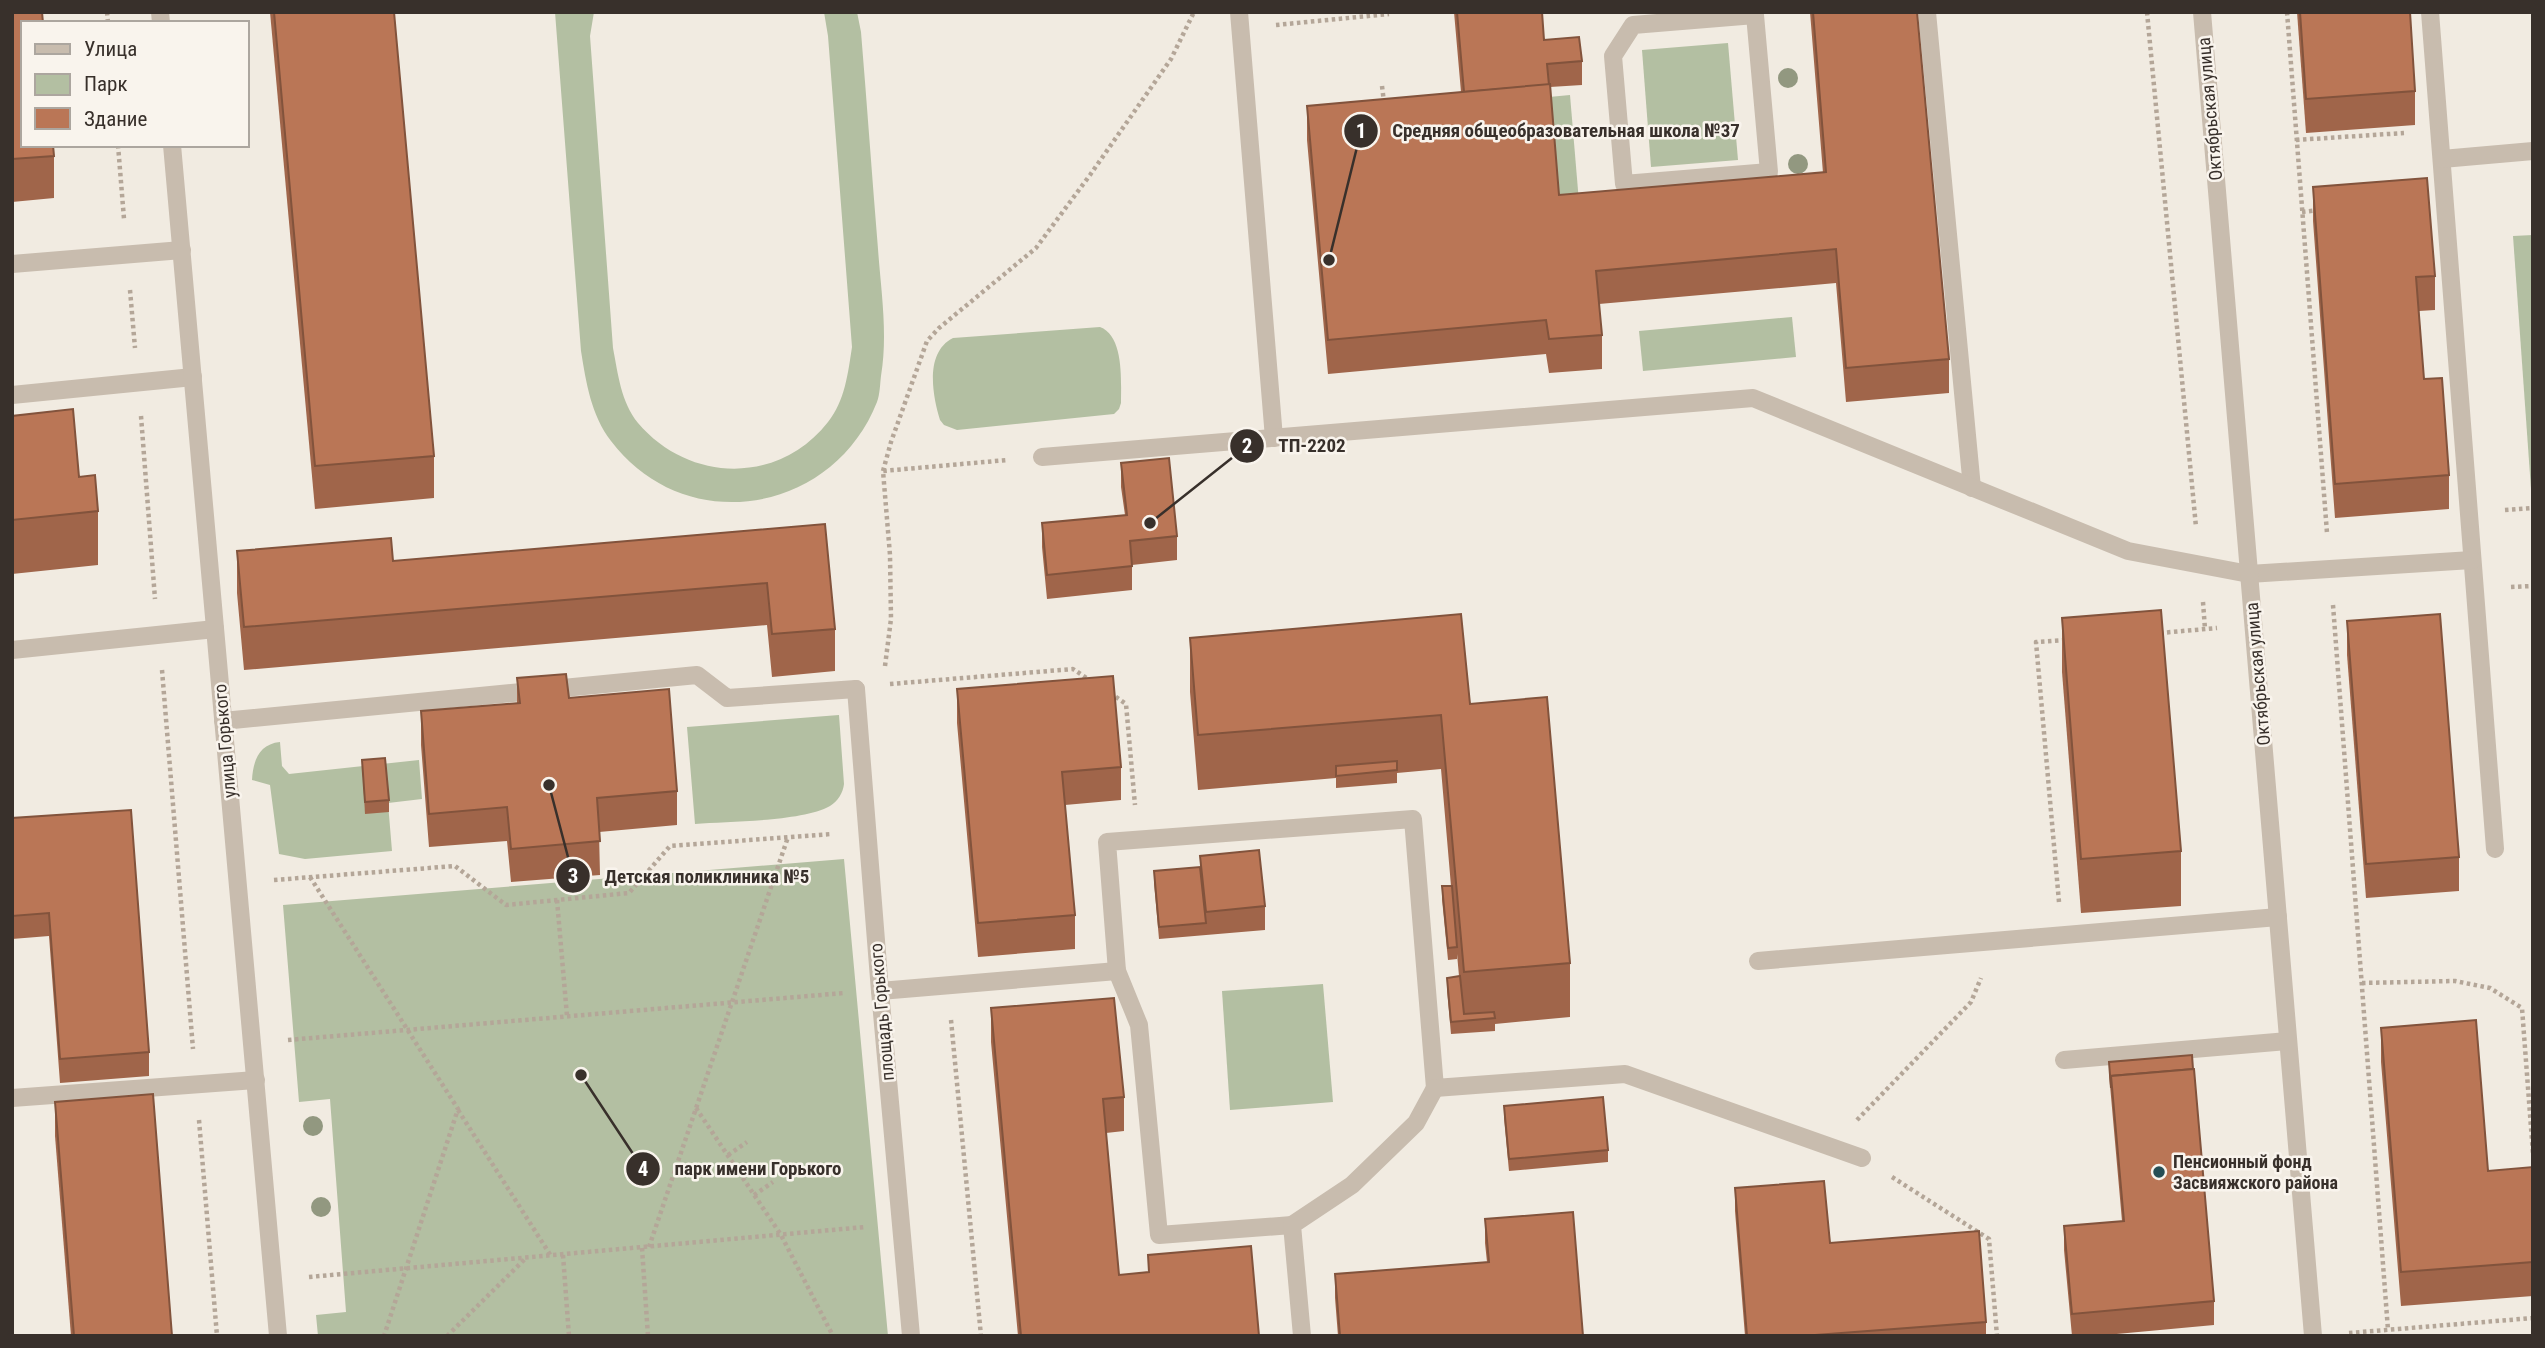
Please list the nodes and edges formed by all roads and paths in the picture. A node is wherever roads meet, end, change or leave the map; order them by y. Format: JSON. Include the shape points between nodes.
{"nodes":[{"id":1,"x":1194,"y":12,"type":"edge"},
{"id":2,"x":1927,"y":12,"type":"edge"},
{"id":3,"x":2147,"y":12,"type":"edge"},
{"id":4,"x":2202,"y":12,"type":"edge"},
{"id":5,"x":2287,"y":12,"type":"edge"},
{"id":6,"x":2430,"y":12,"type":"edge"},
{"id":7,"x":1389,"y":13,"type":"edge"},
{"id":8,"x":1692,"y":16,"type":"edge"},
{"id":9,"x":1659,"y":18,"type":"edge"},
{"id":10,"x":1240,"y":21,"type":"edge"},
{"id":11,"x":1382,"y":86,"type":"dead end"},
{"id":12,"x":1385,"y":107,"type":"edge"},
{"id":13,"x":2439,"y":131,"type":"junction"},
{"id":14,"x":2296,"y":140,"type":"junction"},
{"id":15,"x":118,"y":147,"type":"edge"},
{"id":16,"x":172,"y":147,"type":"edge"},
{"id":17,"x":2533,"y":151,"type":"edge"},
{"id":18,"x":2442,"y":159,"type":"junction"},
{"id":19,"x":2328,"y":210,"type":"edge"},
{"id":20,"x":2302,"y":212,"type":"junction"},
{"id":21,"x":182,"y":250,"type":"junction"},
{"id":22,"x":127,"y":254,"type":"junction"},
{"id":23,"x":12,"y":264,"type":"edge"},
{"id":24,"x":193,"y":377,"type":"junction"},
{"id":25,"x":138,"y":383,"type":"junction"},
{"id":26,"x":12,"y":395,"type":"edge"},
{"id":27,"x":1274,"y":438,"type":"junction"},
{"id":28,"x":1042,"y":457,"type":"joint"},
{"id":29,"x":883,"y":471,"type":"junction"},
{"id":30,"x":1972,"y":488,"type":"junction"},
{"id":31,"x":2473,"y":560,"type":"junction"},
{"id":32,"x":2199,"y":565,"type":"junction"},
{"id":33,"x":2330,"y":569,"type":"junction"},
{"id":34,"x":2249,"y":574,"type":"junction"},
{"id":35,"x":2253,"y":625,"type":"junction"},
{"id":36,"x":215,"y":629,"type":"junction"},
{"id":37,"x":2205,"y":629,"type":"junction"},
{"id":38,"x":2153,"y":633,"type":"edge"},
{"id":39,"x":159,"y":634,"type":"junction"},
{"id":40,"x":2075,"y":639,"type":"edge"},
{"id":41,"x":12,"y":650,"type":"edge"},
{"id":42,"x":884,"y":672,"type":"dead end"},
{"id":43,"x":1094,"y":683,"type":"edge"},
{"id":44,"x":882,"y":685,"type":"dead end"},
{"id":45,"x":1105,"y":690,"type":"edge"},
{"id":46,"x":223,"y":721,"type":"junction"},
{"id":47,"x":867,"y":832,"type":"junction"},
{"id":48,"x":788,"y":837,"type":"junction"},
{"id":49,"x":1138,"y":839,"type":"junction"},
{"id":50,"x":2495,"y":849,"type":"dead end"},
{"id":51,"x":310,"y":877,"type":"junction"},
{"id":52,"x":238,"y":883,"type":"junction"},
{"id":53,"x":557,"y":900,"type":"junction"},
{"id":54,"x":2278,"y":917,"type":"junction"},
{"id":55,"x":2062,"y":936,"type":"junction"},
{"id":56,"x":1996,"y":941,"type":"junction"},
{"id":57,"x":1758,"y":961,"type":"dead end"},
{"id":58,"x":1117,"y":971,"type":"junction"},
{"id":59,"x":2362,"y":983,"type":"junction"},
{"id":60,"x":948,"y":985,"type":"junction"},
{"id":61,"x":880,"y":990,"type":"junction"},
{"id":62,"x":732,"y":1003,"type":"junction"},
{"id":63,"x":567,"y":1016,"type":"junction"},
{"id":64,"x":407,"y":1030,"type":"junction"},
{"id":65,"x":2288,"y":1041,"type":"junction"},
{"id":66,"x":252,"y":1044,"type":"junction"},
{"id":67,"x":2063,"y":1060,"type":"dead end"},
{"id":68,"x":256,"y":1080,"type":"junction"},
{"id":69,"x":196,"y":1085,"type":"junction"},
{"id":70,"x":1435,"y":1088,"type":"junction"},
{"id":71,"x":12,"y":1098,"type":"edge"},
{"id":72,"x":696,"y":1108,"type":"junction"},
{"id":73,"x":458,"y":1109,"type":"junction"},
{"id":74,"x":747,"y":1142,"type":"dead end"},
{"id":75,"x":1830,"y":1147,"type":"junction"},
{"id":76,"x":2533,"y":1154,"type":"edge"},
{"id":77,"x":728,"y":1155,"type":"junction"},
{"id":78,"x":1862,"y":1158,"type":"joint"},
{"id":79,"x":773,"y":1182,"type":"dead end"},
{"id":80,"x":754,"y":1195,"type":"junction"},
{"id":81,"x":901,"y":1224,"type":"junction"},
{"id":82,"x":1292,"y":1225,"type":"junction"},
{"id":83,"x":781,"y":1235,"type":"junction"},
{"id":84,"x":649,"y":1247,"type":"junction"},
{"id":85,"x":642,"y":1248,"type":"junction"},
{"id":86,"x":563,"y":1255,"type":"junction"},
{"id":87,"x":551,"y":1256,"type":"junction"},
{"id":88,"x":526,"y":1258,"type":"junction"},
{"id":89,"x":406,"y":1269,"type":"junction"},
{"id":90,"x":274,"y":1280,"type":"junction"},
{"id":91,"x":2533,"y":1318,"type":"edge"},
{"id":92,"x":2398,"y":1329,"type":"junction"},
{"id":93,"x":217,"y":1336,"type":"edge"},
{"id":94,"x":278,"y":1336,"type":"edge"},
{"id":95,"x":384,"y":1336,"type":"edge"},
{"id":96,"x":447,"y":1336,"type":"edge"},
{"id":97,"x":569,"y":1336,"type":"edge"},
{"id":98,"x":648,"y":1336,"type":"edge"},
{"id":99,"x":833,"y":1336,"type":"edge"},
{"id":100,"x":911,"y":1336,"type":"edge"},
{"id":101,"x":981,"y":1336,"type":"edge"},
{"id":102,"x":1302,"y":1336,"type":"edge"},
{"id":103,"x":1997,"y":1336,"type":"edge"},
{"id":104,"x":2313,"y":1336,"type":"edge"},
{"id":105,"x":2399,"y":1336,"type":"edge"}],
"edges":[{"from":1,"to":29,"type":"path","via":[[1171,59],[1036,248],[927,341]]},
{"from":2,"to":30,"type":"street"},
{"from":3,"to":32,"type":"path"},
{"from":4,"to":34,"type":"street","name":"Октябрьская улица"},
{"from":5,"to":14,"type":"path"},
{"from":6,"to":13,"type":"street"},
{"from":7,"to":10,"type":"path"},
{"from":8,"to":9,"type":"street"},
{"from":8,"to":9,"type":"street","via":[[1755,15],[1769,172],[1624,184],[1613,55],[1633,25]]},
{"from":10,"to":27,"type":"street"},
{"from":11,"to":12,"type":"path"},
{"from":13,"to":14,"type":"path"},
{"from":13,"to":18,"type":"street"},
{"from":14,"to":20,"type":"path"},
{"from":15,"to":22,"type":"path"},
{"from":16,"to":21,"type":"street","name":"улица Горького"},
{"from":17,"to":18,"type":"street"},
{"from":18,"to":31,"type":"street"},
{"from":19,"to":20,"type":"path"},
{"from":20,"to":33,"type":"path"},
{"from":21,"to":22,"type":"street"},
{"from":21,"to":24,"type":"street","name":"улица Горького"},
{"from":22,"to":23,"type":"street"},
{"from":22,"to":25,"type":"path"},
{"from":24,"to":25,"type":"street"},
{"from":24,"to":36,"type":"street","name":"улица Горького"},
{"from":25,"to":26,"type":"street"},
{"from":25,"to":39,"type":"path"},
{"from":27,"to":28,"type":"street"},
{"from":27,"to":30,"type":"street","via":[[1753,398]]},
{"from":28,"to":29,"type":"path"},
{"from":29,"to":42,"type":"path","via":[[891,619]]},
{"from":30,"to":32,"type":"street","via":[[2128,551]]},
{"from":31,"to":33,"type":"street"},
{"from":31,"to":50,"type":"street"},
{"from":32,"to":34,"type":"street"},
{"from":32,"to":37,"type":"path"},
{"from":33,"to":34,"type":"street"},
{"from":33,"to":59,"type":"path"},
{"from":34,"to":35,"type":"street","name":"Октябрьская улица"},
{"from":35,"to":37,"type":"path"},
{"from":35,"to":54,"type":"street","name":"Октябрьская улица"},
{"from":36,"to":39,"type":"street"},
{"from":36,"to":46,"type":"street","name":"улица Горького"},
{"from":37,"to":38,"type":"path"},
{"from":39,"to":41,"type":"street"},
{"from":39,"to":69,"type":"path"},
{"from":40,"to":55,"type":"path","via":[[2036,642]]},
{"from":43,"to":44,"type":"path","via":[[1073,669]]},
{"from":45,"to":49,"type":"path","via":[[1126,704]]},
{"from":46,"to":47,"type":"street","name":"площадь Горького","via":[[697,675],[727,698],[856,689]]},
{"from":46,"to":52,"type":"street","name":"улица Горького"},
{"from":47,"to":48,"type":"path"},
{"from":47,"to":61,"type":"street","name":"площадь Горького"},
{"from":48,"to":53,"type":"path","via":[[670,846],[629,893]]},
{"from":48,"to":62,"type":"path"},
{"from":49,"to":58,"type":"street","via":[[1107,842]]},
{"from":49,"to":70,"type":"street","via":[[1413,819]]},
{"from":51,"to":52,"type":"path"},
{"from":51,"to":53,"type":"path","via":[[454,866],[506,905]]},
{"from":51,"to":64,"type":"path"},
{"from":52,"to":66,"type":"street","name":"улица Горького"},
{"from":53,"to":63,"type":"path"},
{"from":54,"to":55,"type":"street"},
{"from":54,"to":65,"type":"street","name":"Октябрьская улица"},
{"from":55,"to":56,"type":"street"},
{"from":56,"to":57,"type":"street"},
{"from":56,"to":75,"type":"path","via":[[1971,1002]]},
{"from":58,"to":60,"type":"street"},
{"from":58,"to":82,"type":"street","via":[[1139,1025],[1159,1234]]},
{"from":59,"to":76,"type":"path","via":[[2455,981],[2490,988],[2522,1008]]},
{"from":59,"to":92,"type":"path","via":[[2388,1329]]},
{"from":60,"to":61,"type":"street"},
{"from":60,"to":101,"type":"path"},
{"from":61,"to":62,"type":"path"},
{"from":61,"to":81,"type":"street","name":"площадь Горького"},
{"from":62,"to":63,"type":"path"},
{"from":62,"to":72,"type":"path"},
{"from":63,"to":64,"type":"path"},
{"from":64,"to":66,"type":"path"},
{"from":64,"to":73,"type":"path"},
{"from":65,"to":67,"type":"street"},
{"from":65,"to":104,"type":"street","name":"Октябрьская улица"},
{"from":66,"to":68,"type":"street","name":"улица Горького"},
{"from":68,"to":69,"type":"street"},
{"from":68,"to":90,"type":"street","name":"улица Горького"},
{"from":69,"to":71,"type":"street"},
{"from":69,"to":93,"type":"path"},
{"from":70,"to":75,"type":"street","via":[[1625,1074]]},
{"from":70,"to":82,"type":"street","via":[[1416,1123],[1352,1185]]},
{"from":72,"to":77,"type":"path"},
{"from":72,"to":84,"type":"path"},
{"from":73,"to":87,"type":"path"},
{"from":73,"to":89,"type":"path"},
{"from":74,"to":77,"type":"path"},
{"from":75,"to":78,"type":"street"},
{"from":77,"to":80,"type":"path"},
{"from":78,"to":103,"type":"path","via":[[1989,1238]]},
{"from":79,"to":80,"type":"path"},
{"from":80,"to":83,"type":"path"},
{"from":81,"to":83,"type":"path"},
{"from":81,"to":100,"type":"street","name":"площадь Горького"},
{"from":82,"to":102,"type":"street"},
{"from":83,"to":84,"type":"path"},
{"from":83,"to":99,"type":"path"},
{"from":84,"to":85,"type":"path"},
{"from":85,"to":86,"type":"path"},
{"from":85,"to":98,"type":"path"},
{"from":86,"to":87,"type":"path"},
{"from":86,"to":97,"type":"path"},
{"from":87,"to":88,"type":"path"},
{"from":88,"to":89,"type":"path"},
{"from":88,"to":96,"type":"path"},
{"from":89,"to":90,"type":"path"},
{"from":89,"to":95,"type":"path"},
{"from":90,"to":94,"type":"street","name":"улица Горького"},
{"from":91,"to":92,"type":"path"},
{"from":92,"to":105,"type":"path"}]}
